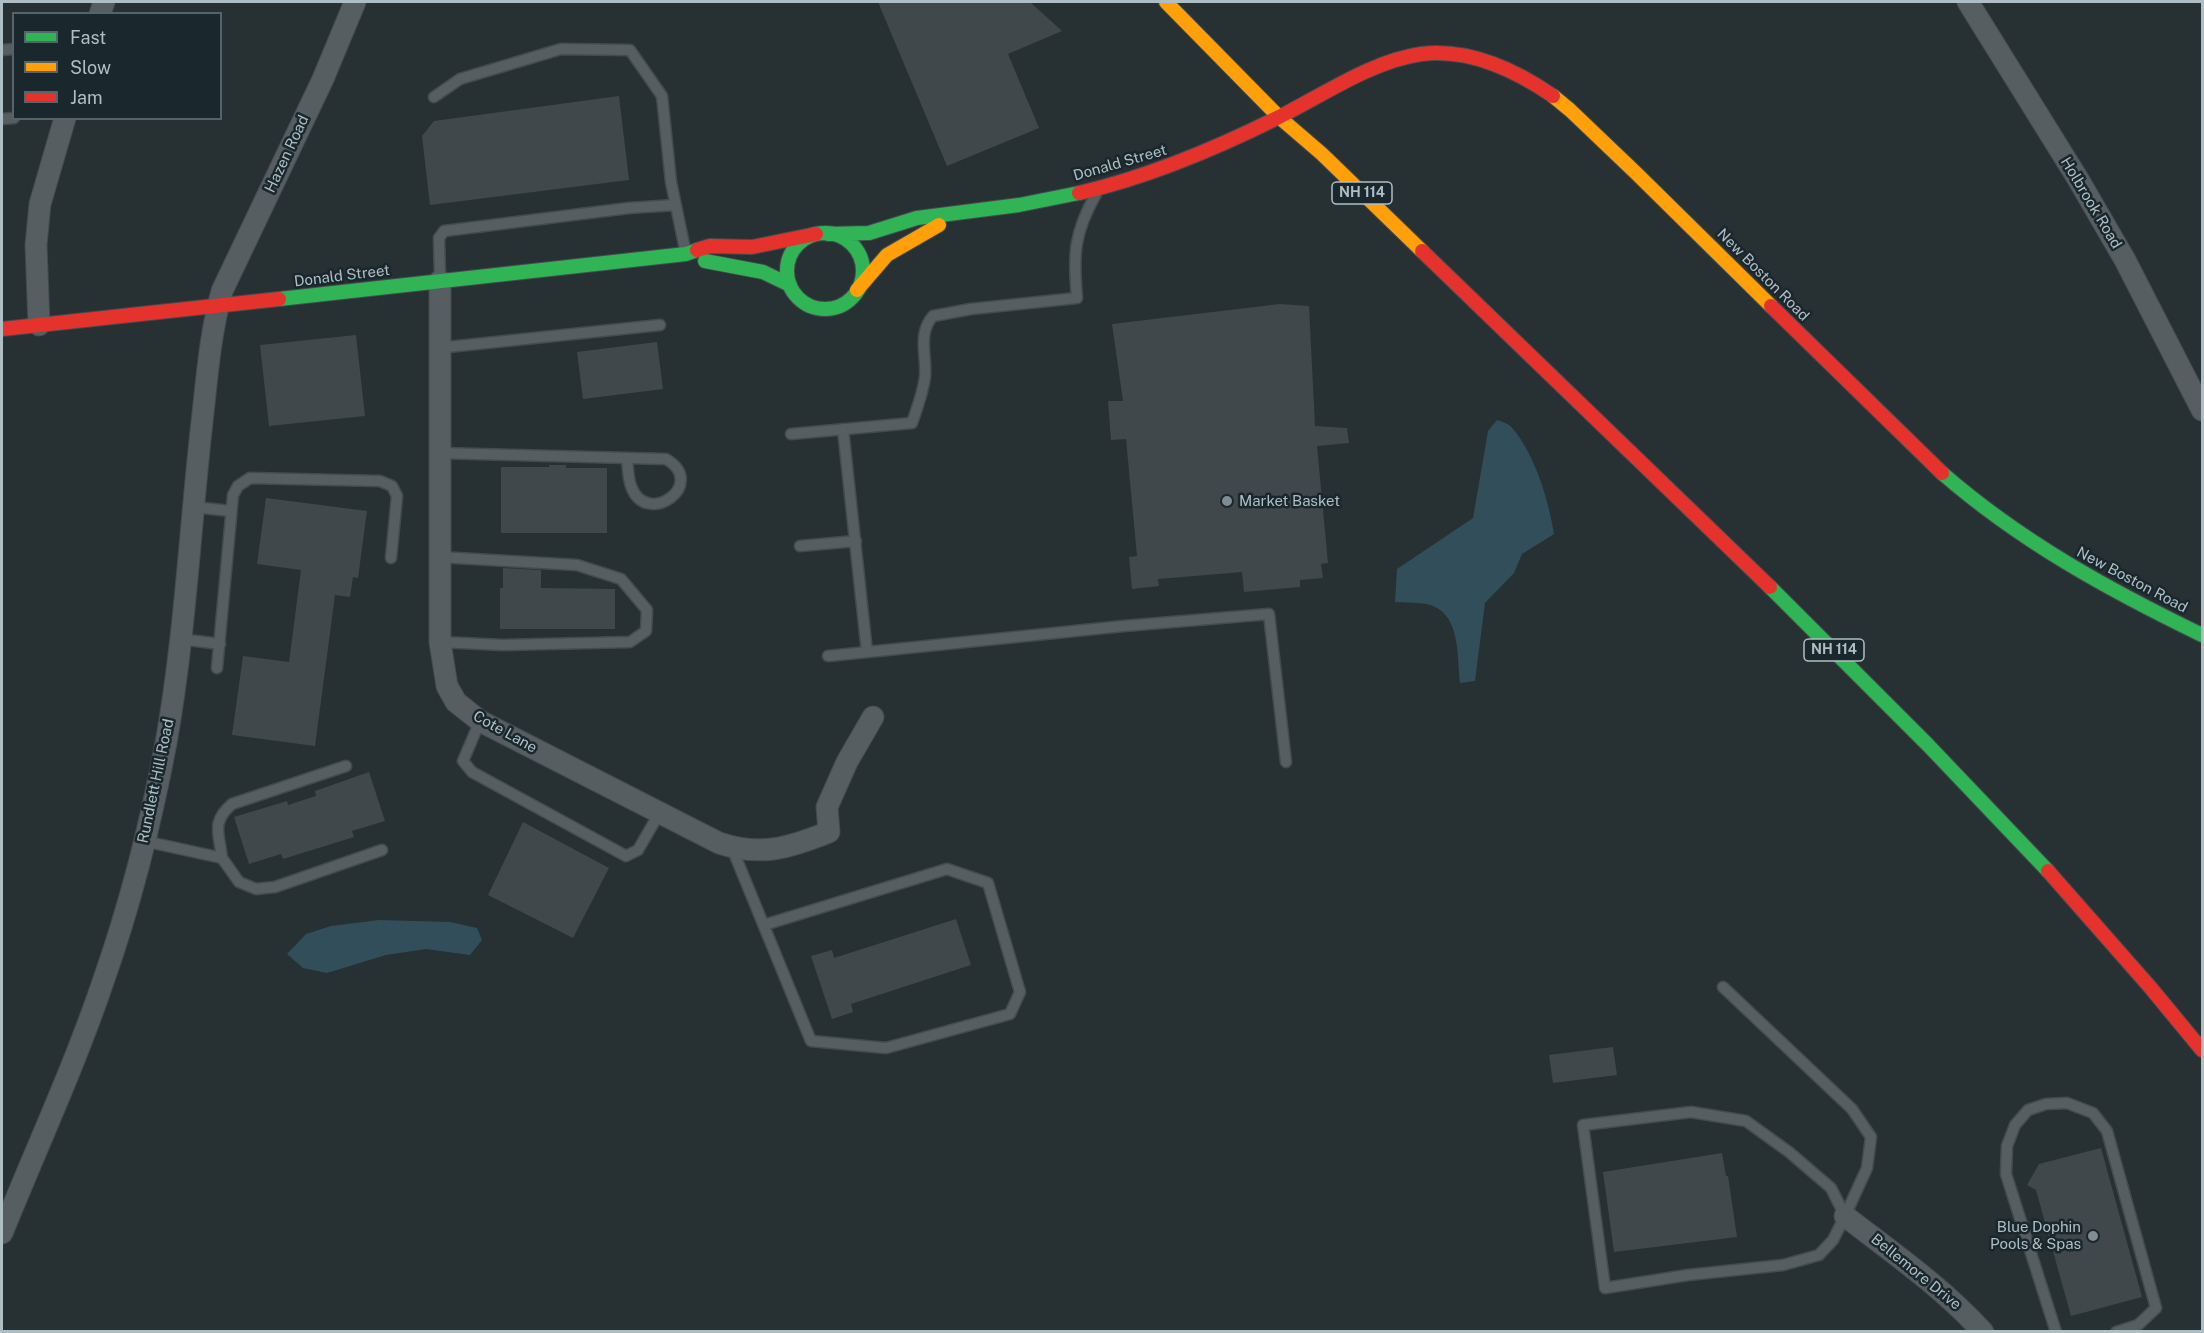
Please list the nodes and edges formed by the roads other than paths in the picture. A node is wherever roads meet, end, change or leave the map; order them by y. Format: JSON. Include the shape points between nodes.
{"nodes":[{"id":1,"x":355,"y":2,"type":"edge"},
{"id":2,"x":1166,"y":2,"type":"edge"},
{"id":3,"x":1968,"y":2,"type":"edge"},
{"id":4,"x":434,"y":97,"type":"dead end"},
{"id":5,"x":1279,"y":117,"type":"junction"},
{"id":6,"x":64,"y":120,"type":"edge"},
{"id":7,"x":1099,"y":189,"type":"junction"},
{"id":8,"x":675,"y":205,"type":"junction"},
{"id":9,"x":962,"y":213,"type":"junction"},
{"id":10,"x":822,"y":234,"type":"junction"},
{"id":11,"x":686,"y":254,"type":"junction"},
{"id":12,"x":440,"y":281,"type":"junction"},
{"id":13,"x":790,"y":285,"type":"junction"},
{"id":14,"x":857,"y":290,"type":"junction"},
{"id":15,"x":218,"y":307,"type":"junction"},
{"id":16,"x":39,"y":325,"type":"junction"},
{"id":17,"x":660,"y":325,"type":"dead end"},
{"id":18,"x":2,"y":329,"type":"edge"},
{"id":19,"x":438,"y":348,"type":"junction"},
{"id":20,"x":2202,"y":410,"type":"edge"},
{"id":21,"x":843,"y":429,"type":"junction"},
{"id":22,"x":791,"y":434,"type":"dead end"},
{"id":23,"x":439,"y":453,"type":"junction"},
{"id":24,"x":627,"y":459,"type":"junction"},
{"id":25,"x":193,"y":507,"type":"junction"},
{"id":26,"x":231,"y":511,"type":"junction"},
{"id":27,"x":856,"y":541,"type":"junction"},
{"id":28,"x":800,"y":546,"type":"dead end"},
{"id":29,"x":439,"y":557,"type":"junction"},
{"id":30,"x":391,"y":558,"type":"dead end"},
{"id":31,"x":2202,"y":635,"type":"edge"},
{"id":32,"x":180,"y":639,"type":"junction"},
{"id":33,"x":440,"y":642,"type":"junction"},
{"id":34,"x":220,"y":644,"type":"junction"},
{"id":35,"x":867,"y":652,"type":"junction"},
{"id":36,"x":828,"y":656,"type":"dead end"},
{"id":37,"x":218,"y":668,"type":"dead end"},
{"id":38,"x":873,"y":717,"type":"dead end"},
{"id":39,"x":480,"y":721,"type":"junction"},
{"id":40,"x":1286,"y":762,"type":"dead end"},
{"id":41,"x":346,"y":766,"type":"dead end"},
{"id":42,"x":660,"y":812,"type":"junction"},
{"id":43,"x":144,"y":842,"type":"junction"},
{"id":44,"x":732,"y":848,"type":"junction"},
{"id":45,"x":382,"y":850,"type":"dead end"},
{"id":46,"x":222,"y":858,"type":"junction"},
{"id":47,"x":764,"y":925,"type":"junction"},
{"id":48,"x":1723,"y":987,"type":"dead end"},
{"id":49,"x":2202,"y":1050,"type":"edge"},
{"id":50,"x":1845,"y":1216,"type":"junction"},
{"id":51,"x":2,"y":1233,"type":"edge"},
{"id":52,"x":1983,"y":1332,"type":"edge"},
{"id":53,"x":2056,"y":1332,"type":"edge"},
{"id":54,"x":2116,"y":1332,"type":"edge"}],
"edges":[{"from":1,"to":15,"type":"street","name":"Hazen Road"},
{"from":2,"to":5,"type":"street","number":"NH 114"},
{"from":3,"to":20,"type":"street","name":"Holbrook Road","via":[[2125,260]]},
{"from":4,"to":8,"type":"lane","via":[[460,79],[561,49],[630,50],[662,96]]},
{"from":5,"to":7,"type":"street","name":"Donald Street","via":[[1166,169]]},
{"from":5,"to":31,"type":"street","name":"New Boston Road","via":[[1369,70],[1402,58],[1448,54],[1511,69],[1570,110],[1910,444],[1958,486],[2054,557]]},
{"from":5,"to":49,"type":"street","number":"NH 114","via":[[1722,539],[1961,778],[2055,876]]},
{"from":6,"to":16,"type":"street","via":[[40,204],[36,245]]},
{"from":7,"to":9,"type":"street","name":"Donald Street"},
{"from":7,"to":21,"type":"lane","via":[[1083,217],[1076,246],[1077,297],[933,316],[925,328],[925,375],[912,423]]},
{"from":8,"to":11,"type":"lane"},
{"from":8,"to":12,"type":"lane","via":[[444,231],[439,238]]},
{"from":9,"to":10,"type":"street","name":"Donald Street","via":[[914,218],[874,232]]},
{"from":9,"to":14,"type":"street","name":"Donald Street","via":[[887,255]]},
{"from":10,"to":11,"type":"street","name":"Donald Street","via":[[752,247],[710,246]]},
{"from":10,"to":13,"type":"street","via":[[800,243],[789,258],[786,270]]},
{"from":10,"to":14,"type":"street","via":[[846,240],[858,254],[862,279]]},
{"from":11,"to":12,"type":"street","name":"Donald Street"},
{"from":11,"to":13,"type":"street","name":"Donald Street","via":[[710,263],[763,272]]},
{"from":12,"to":15,"type":"street","name":"Donald Street"},
{"from":12,"to":19,"type":"street","name":"Cote Lane"},
{"from":13,"to":14,"type":"street","name":"Donald Street","via":[[803,302],[827,309],[849,300]]},
{"from":15,"to":16,"type":"street","name":"Donald Street"},
{"from":15,"to":25,"type":"street","name":"Rundlett Hill Road"},
{"from":16,"to":18,"type":"street","name":"Donald Street"},
{"from":17,"to":19,"type":"lane"},
{"from":19,"to":23,"type":"street","name":"Cote Lane"},
{"from":21,"to":22,"type":"lane"},
{"from":21,"to":27,"type":"lane"},
{"from":23,"to":24,"type":"lane"},
{"from":23,"to":29,"type":"street","name":"Cote Lane"},
{"from":24,"to":24,"type":"lane","via":[[666,459],[675,465],[680,488],[674,498],[648,504],[639,499],[631,489]]},
{"from":25,"to":26,"type":"lane"},
{"from":25,"to":32,"type":"street","name":"Rundlett Hill Road"},
{"from":26,"to":30,"type":"lane","via":[[238,486],[250,478],[380,481],[392,486],[396,496]]},
{"from":26,"to":34,"type":"lane"},
{"from":27,"to":28,"type":"lane"},
{"from":27,"to":35,"type":"lane"},
{"from":29,"to":33,"type":"street","name":"Cote Lane"},
{"from":29,"to":33,"type":"lane","via":[[577,565],[621,579],[647,610],[646,631],[630,642]]},
{"from":32,"to":34,"type":"lane"},
{"from":32,"to":43,"type":"street","name":"Rundlett Hill Road","via":[[166,741]]},
{"from":33,"to":39,"type":"street","name":"Cote Lane","via":[[447,686],[456,702]]},
{"from":34,"to":37,"type":"lane"},
{"from":35,"to":36,"type":"lane"},
{"from":35,"to":40,"type":"lane","via":[[1269,614]]},
{"from":38,"to":44,"type":"street","name":"Cote Lane","via":[[827,807],[829,832],[781,849]]},
{"from":39,"to":42,"type":"street","name":"Cote Lane"},
{"from":39,"to":42,"type":"lane","via":[[463,760],[472,772],[626,856],[638,850]]},
{"from":41,"to":46,"type":"lane","via":[[232,804],[222,814],[218,826]]},
{"from":42,"to":44,"type":"street","name":"Cote Lane"},
{"from":43,"to":46,"type":"lane"},
{"from":43,"to":51,"type":"street","name":"Rundlett Hill Road","via":[[104,980]]},
{"from":44,"to":47,"type":"lane"},
{"from":45,"to":46,"type":"lane","via":[[275,887],[256,889],[239,882]]},
{"from":47,"to":47,"type":"lane","via":[[811,1041],[886,1048],[1010,1014],[1020,992],[988,883],[947,869]]},
{"from":48,"to":50,"type":"lane","via":[[1852,1109],[1871,1137],[1867,1168]]},
{"from":50,"to":50,"type":"lane","via":[[1831,1188],[1746,1121],[1691,1112],[1583,1125],[1605,1288],[1783,1265],[1819,1255],[1833,1240]]},
{"from":50,"to":52,"type":"street","name":"Bellemore Drive","via":[[1959,1306]]},
{"from":53,"to":54,"type":"lane","via":[[2006,1174],[2007,1146],[2015,1125],[2028,1110],[2067,1103],[2093,1113],[2107,1131],[2156,1308],[2138,1325]]}]}
